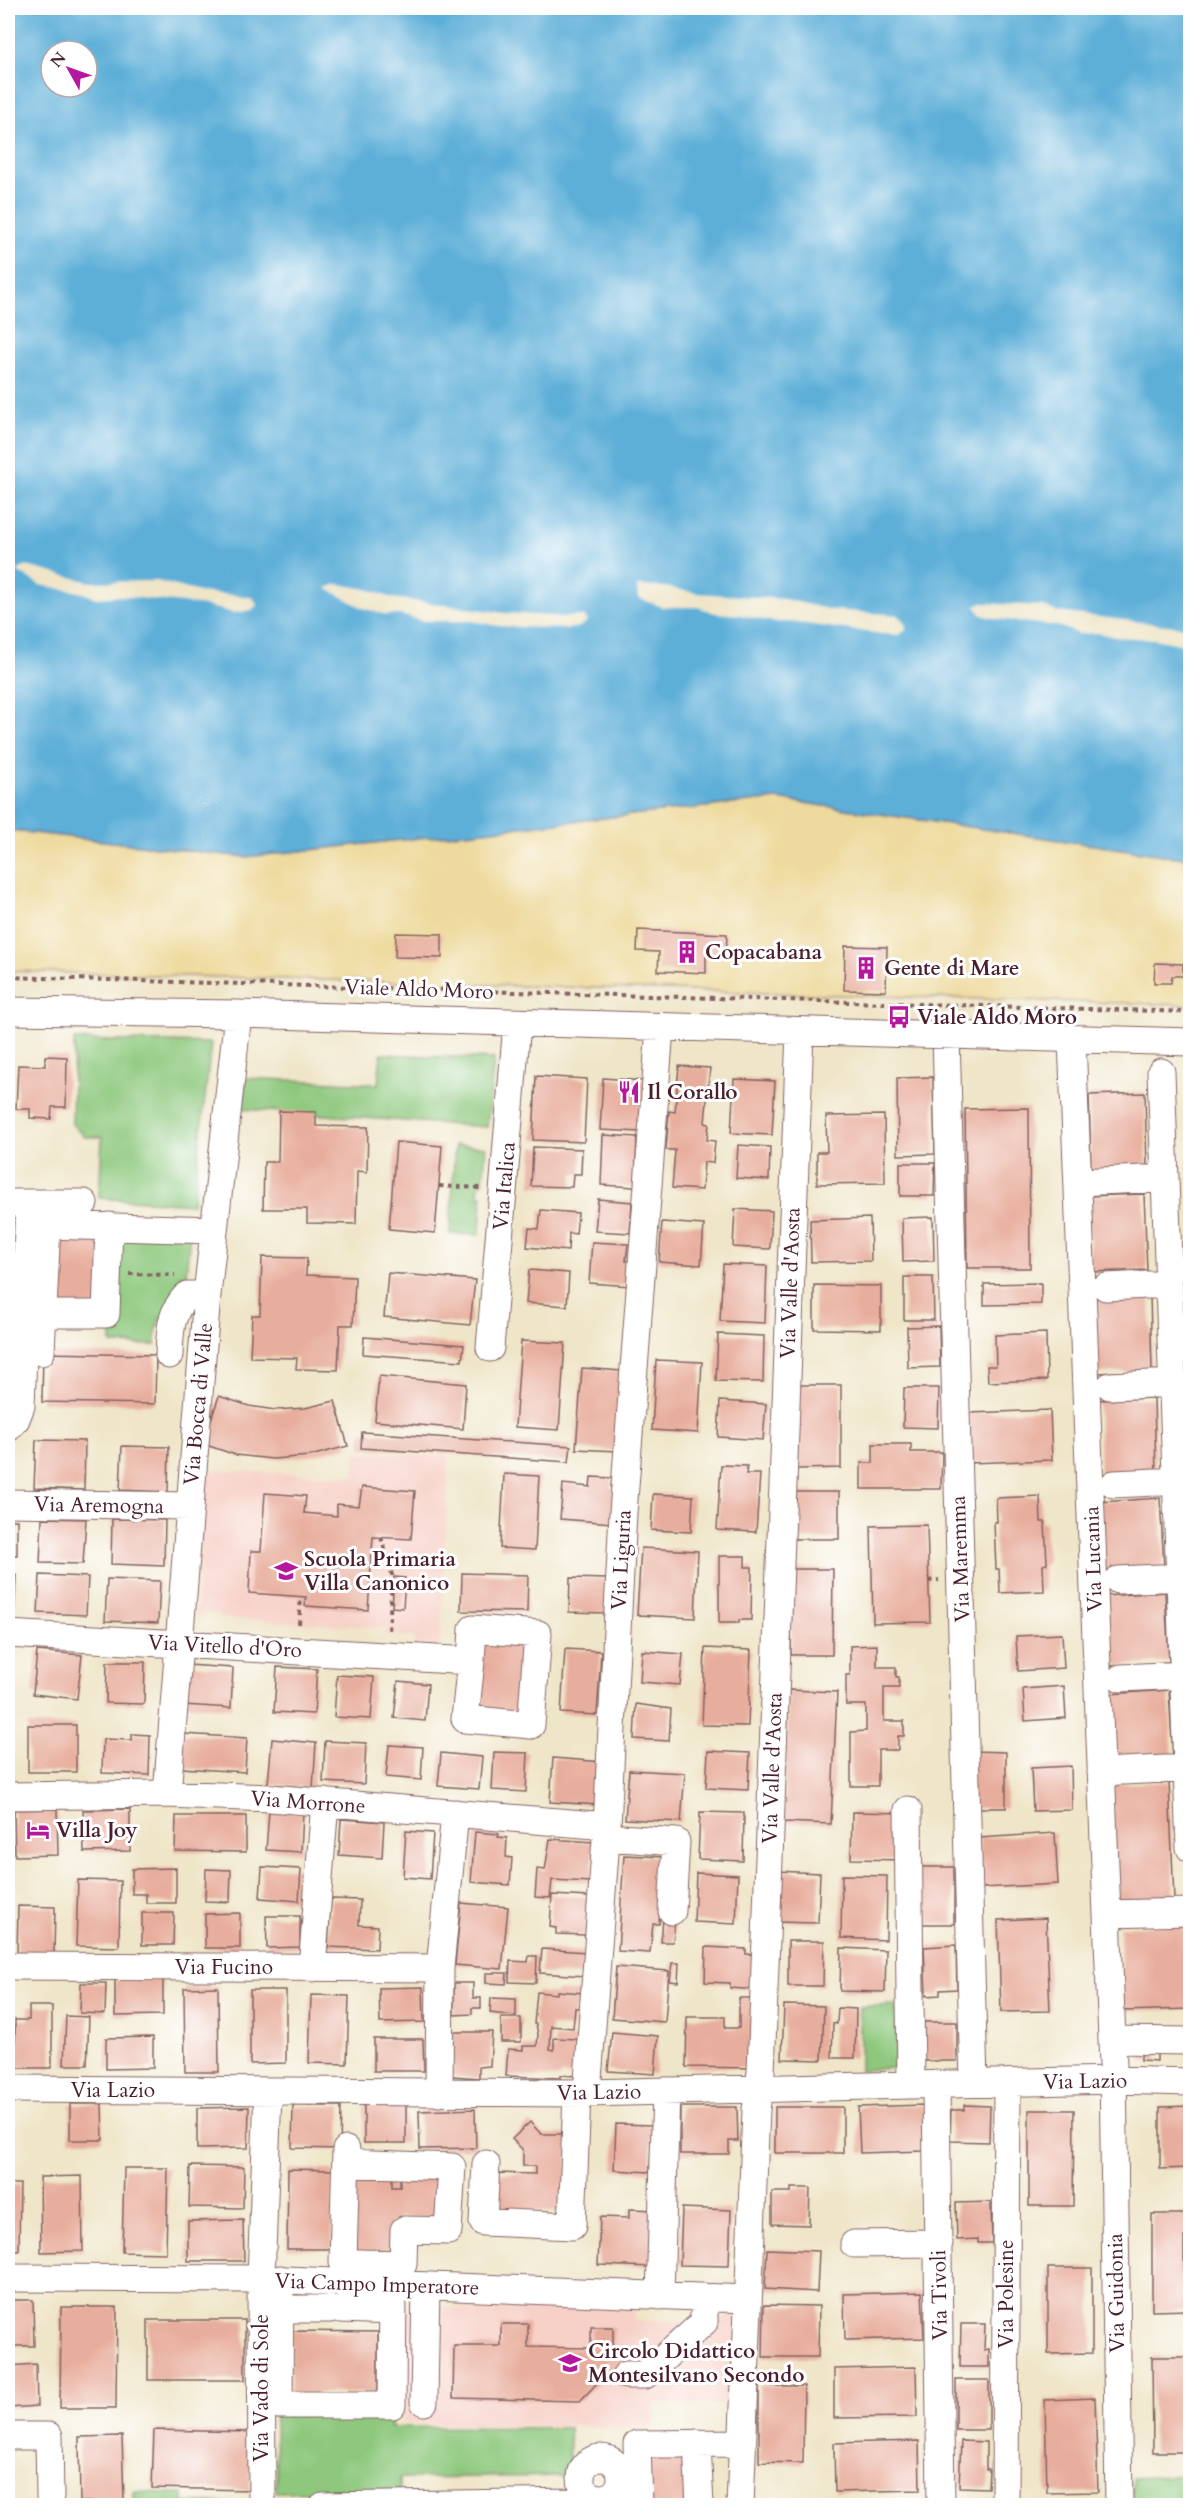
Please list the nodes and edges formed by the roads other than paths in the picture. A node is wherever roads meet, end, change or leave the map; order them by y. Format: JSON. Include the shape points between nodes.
{"nodes":[{"id":1,"x":8,"y":1011,"type":"edge"},
{"id":2,"x":238,"y":1014,"type":"junction"},
{"id":3,"x":517,"y":1023,"type":"junction"},
{"id":4,"x":660,"y":1028,"type":"junction"},
{"id":5,"x":800,"y":1031,"type":"junction"},
{"id":6,"x":946,"y":1035,"type":"junction"},
{"id":7,"x":1072,"y":1039,"type":"junction"},
{"id":8,"x":1191,"y":1042,"type":"edge"},
{"id":9,"x":1161,"y":1072,"type":"dead end"},
{"id":10,"x":1165,"y":1178,"type":"junction"},
{"id":11,"x":1078,"y":1182,"type":"junction"},
{"id":12,"x":18,"y":1203,"type":"edge"},
{"id":13,"x":84,"y":1203,"type":"dead end"},
{"id":14,"x":109,"y":1226,"type":"junction"},
{"id":15,"x":214,"y":1230,"type":"junction"},
{"id":16,"x":1169,"y":1284,"type":"junction"},
{"id":17,"x":208,"y":1285,"type":"junction"},
{"id":18,"x":1106,"y":1287,"type":"dead end"},
{"id":19,"x":51,"y":1314,"type":"dead end"},
{"id":20,"x":490,"y":1348,"type":"dead end"},
{"id":21,"x":41,"y":1352,"type":"dead end"},
{"id":22,"x":169,"y":1355,"type":"dead end"},
{"id":23,"x":1173,"y":1383,"type":"junction"},
{"id":24,"x":1110,"y":1386,"type":"dead end"},
{"id":25,"x":8,"y":1428,"type":"edge"},
{"id":26,"x":1177,"y":1480,"type":"junction"},
{"id":27,"x":1114,"y":1484,"type":"dead end"},
{"id":28,"x":8,"y":1503,"type":"edge"},
{"id":29,"x":190,"y":1506,"type":"junction"},
{"id":30,"x":1180,"y":1577,"type":"junction"},
{"id":31,"x":1118,"y":1580,"type":"dead end"},
{"id":32,"x":8,"y":1634,"type":"edge"},
{"id":33,"x":180,"y":1644,"type":"junction"},
{"id":34,"x":471,"y":1661,"type":"dead end"},
{"id":35,"x":1184,"y":1674,"type":"junction"},
{"id":36,"x":1121,"y":1678,"type":"dead end"},
{"id":37,"x":1187,"y":1768,"type":"junction"},
{"id":38,"x":1101,"y":1772,"type":"junction"},
{"id":39,"x":167,"y":1794,"type":"junction"},
{"id":40,"x":8,"y":1796,"type":"edge"},
{"id":41,"x":325,"y":1802,"type":"junction"},
{"id":42,"x":908,"y":1810,"type":"dead end"},
{"id":43,"x":455,"y":1813,"type":"junction"},
{"id":44,"x":607,"y":1832,"type":"junction"},
{"id":45,"x":1191,"y":1848,"type":"edge"},
{"id":46,"x":672,"y":1911,"type":"dead end"},
{"id":47,"x":1191,"y":1912,"type":"edge"},
{"id":48,"x":1107,"y":1914,"type":"junction"},
{"id":49,"x":8,"y":1966,"type":"edge"},
{"id":50,"x":312,"y":1968,"type":"junction"},
{"id":51,"x":440,"y":1968,"type":"junction"},
{"id":52,"x":1112,"y":2040,"type":"junction"},
{"id":53,"x":1191,"y":2041,"type":"edge"},
{"id":54,"x":1114,"y":2080,"type":"junction"},
{"id":55,"x":1191,"y":2082,"type":"edge"},
{"id":56,"x":974,"y":2083,"type":"junction"},
{"id":57,"x":1007,"y":2083,"type":"junction"},
{"id":58,"x":924,"y":2085,"type":"junction"},
{"id":59,"x":758,"y":2088,"type":"junction"},
{"id":60,"x":8,"y":2089,"type":"edge"},
{"id":61,"x":268,"y":2091,"type":"junction"},
{"id":62,"x":666,"y":2091,"type":"junction"},
{"id":63,"x":439,"y":2093,"type":"junction"},
{"id":64,"x":582,"y":2093,"type":"junction"},
{"id":65,"x":486,"y":2164,"type":"dead end"},
{"id":66,"x":854,"y":2244,"type":"dead end"},
{"id":67,"x":939,"y":2244,"type":"junction"},
{"id":68,"x":362,"y":2273,"type":"junction"},
{"id":69,"x":8,"y":2278,"type":"edge"},
{"id":70,"x":270,"y":2279,"type":"junction"},
{"id":71,"x":406,"y":2280,"type":"junction"},
{"id":72,"x":660,"y":2296,"type":"junction"},
{"id":73,"x":704,"y":2298,"type":"junction"},
{"id":74,"x":747,"y":2299,"type":"junction"},
{"id":75,"x":280,"y":2309,"type":"junction"},
{"id":76,"x":393,"y":2311,"type":"junction"},
{"id":77,"x":626,"y":2375,"type":"dead end"},
{"id":78,"x":424,"y":2402,"type":"dead end"},
{"id":79,"x":658,"y":2426,"type":"dead end"},
{"id":80,"x":742,"y":2435,"type":"junction"},
{"id":81,"x":8,"y":2436,"type":"edge"},
{"id":82,"x":697,"y":2443,"type":"junction"},
{"id":83,"x":586,"y":2493,"type":"dead end"},
{"id":84,"x":50,"y":2496,"type":"dead end"},
{"id":85,"x":481,"y":2504,"type":"edge"},
{"id":86,"x":262,"y":2505,"type":"edge"},
{"id":87,"x":323,"y":2505,"type":"edge"},
{"id":88,"x":639,"y":2505,"type":"edge"},
{"id":89,"x":699,"y":2505,"type":"edge"},
{"id":90,"x":740,"y":2505,"type":"edge"},
{"id":91,"x":941,"y":2505,"type":"edge"},
{"id":92,"x":1005,"y":2505,"type":"edge"},
{"id":93,"x":1119,"y":2505,"type":"edge"}],
"edges":[{"from":1,"to":2,"type":"street","name":"Viale Aldo Moro"},
{"from":2,"to":3,"type":"street","name":"Viale Aldo Moro"},
{"from":2,"to":15,"type":"street","name":"Via Bocca di Valle"},
{"from":3,"to":4,"type":"street","name":"Viale Aldo Moro"},
{"from":3,"to":20,"type":"street","name":"Via Italica"},
{"from":4,"to":5,"type":"street","name":"Viale Aldo Moro"},
{"from":4,"to":44,"type":"street","name":"Via Liguria","via":[[623,1513]]},
{"from":5,"to":6,"type":"street","name":"Viale Aldo Moro"},
{"from":5,"to":59,"type":"street","name":"Via Valle d'Aosta"},
{"from":6,"to":7,"type":"street","name":"Viale Aldo Moro"},
{"from":6,"to":56,"type":"street","name":"Via Maremma"},
{"from":7,"to":8,"type":"street","name":"Viale Aldo Moro"},
{"from":7,"to":11,"type":"street","name":"Via Lucania"},
{"from":9,"to":10,"type":"street"},
{"from":10,"to":11,"type":"street"},
{"from":10,"to":16,"type":"street"},
{"from":11,"to":38,"type":"street","name":"Via Lucania"},
{"from":12,"to":13,"type":"street"},
{"from":12,"to":25,"type":"street","via":[[21,1406]]},
{"from":14,"to":15,"type":"street"},
{"from":14,"to":19,"type":"street","via":[[106,1314]]},
{"from":14,"to":21,"type":"street","via":[[47,1225]]},
{"from":15,"to":17,"type":"street","name":"Via Bocca di Valle"},
{"from":16,"to":18,"type":"street"},
{"from":16,"to":23,"type":"street"},
{"from":17,"to":22,"type":"street","via":[[187,1294],[176,1308]]},
{"from":17,"to":29,"type":"street","name":"Via Bocca di Valle"},
{"from":23,"to":24,"type":"street"},
{"from":23,"to":26,"type":"street"},
{"from":26,"to":27,"type":"street"},
{"from":26,"to":30,"type":"street"},
{"from":28,"to":29,"type":"street","name":"Via Aremogna"},
{"from":29,"to":33,"type":"street","name":"Via Bocca di Valle"},
{"from":30,"to":31,"type":"street"},
{"from":30,"to":35,"type":"street"},
{"from":32,"to":33,"type":"street","name":"Via Vitello d'Oro"},
{"from":33,"to":34,"type":"street","name":"Via Vitello d'Oro"},
{"from":33,"to":39,"type":"street","name":"Via Bocca di Valle"},
{"from":35,"to":36,"type":"street"},
{"from":35,"to":37,"type":"street"},
{"from":37,"to":38,"type":"street"},
{"from":37,"to":45,"type":"street"},
{"from":38,"to":48,"type":"street","name":"Via Lucania"},
{"from":39,"to":40,"type":"street","name":"Via Morrone"},
{"from":39,"to":41,"type":"street","name":"Via Morrone"},
{"from":41,"to":43,"type":"street","name":"Via Morrone"},
{"from":41,"to":50,"type":"street"},
{"from":42,"to":58,"type":"street","name":"Via Tivoli"},
{"from":43,"to":44,"type":"street","name":"Via Morrone"},
{"from":43,"to":51,"type":"street"},
{"from":44,"to":46,"type":"street","name":"Via Morrone","via":[[676,1842]]},
{"from":44,"to":64,"type":"street","name":"Via Liguria"},
{"from":47,"to":48,"type":"street"},
{"from":48,"to":52,"type":"street","name":"Via Lucania"},
{"from":49,"to":50,"type":"street","name":"Via Fucino"},
{"from":50,"to":51,"type":"street","name":"Via Fucino"},
{"from":51,"to":63,"type":"street"},
{"from":52,"to":53,"type":"street"},
{"from":52,"to":54,"type":"street","name":"Via Lucania"},
{"from":54,"to":55,"type":"street","name":"Via Lazio"},
{"from":54,"to":57,"type":"street","name":"Via Lazio"},
{"from":54,"to":93,"type":"street","name":"Via Guidonia"},
{"from":56,"to":57,"type":"street","name":"Via Lazio"},
{"from":56,"to":58,"type":"street","name":"Via Lazio"},
{"from":57,"to":92,"type":"street","name":"Via Polesine"},
{"from":58,"to":59,"type":"street","name":"Via Lazio"},
{"from":58,"to":67,"type":"street","name":"Via Tivoli"},
{"from":59,"to":62,"type":"street","name":"Via Lazio"},
{"from":59,"to":74,"type":"street","name":"Via Valle d'Aosta"},
{"from":60,"to":61,"type":"street","name":"Via Lazio"},
{"from":61,"to":63,"type":"street","name":"Via Lazio"},
{"from":61,"to":70,"type":"street","name":"Via Vado di Sole"},
{"from":62,"to":64,"type":"street","name":"Via Lazio"},
{"from":62,"to":72,"type":"street"},
{"from":63,"to":64,"type":"street","name":"Via Lazio"},
{"from":64,"to":65,"type":"street","name":"Via Liguria","via":[[572,2226],[483,2222]]},
{"from":66,"to":67,"type":"street"},
{"from":67,"to":91,"type":"street","name":"Via Tivoli"},
{"from":68,"to":70,"type":"street","name":"Via Campo Imperatore"},
{"from":68,"to":71,"type":"street","name":"Via Campo Imperatore"},
{"from":68,"to":71,"type":"street","via":[[343,2262],[346,2157],[452,2167],[448,2232],[404,2230]]},
{"from":69,"to":70,"type":"street","name":"Via Campo Imperatore"},
{"from":70,"to":75,"type":"street"},
{"from":70,"to":86,"type":"street","name":"Via Vado di Sole"},
{"from":71,"to":72,"type":"street","name":"Via Campo Imperatore"},
{"from":71,"to":76,"type":"street"},
{"from":71,"to":78,"type":"street"},
{"from":72,"to":73,"type":"street","name":"Via Campo Imperatore"},
{"from":73,"to":74,"type":"street","name":"Via Campo Imperatore"},
{"from":73,"to":77,"type":"street","via":[[704,2322],[645,2375]]},
{"from":74,"to":80,"type":"street","name":"Via Valle d'Aosta"},
{"from":75,"to":76,"type":"street"},
{"from":75,"to":76,"type":"street","via":[[279,2405],[392,2405]]},
{"from":79,"to":80,"type":"street"},
{"from":80,"to":82,"type":"street"},
{"from":80,"to":90,"type":"street","name":"Via Valle d'Aosta"},
{"from":81,"to":84,"type":"street","via":[[49,2436]]},
{"from":82,"to":88,"type":"street","via":[[637,2444]]},
{"from":82,"to":89,"type":"street"},
{"from":83,"to":85,"type":"street","via":[[574,2502]]},
{"from":85,"to":87,"type":"street"}]}
